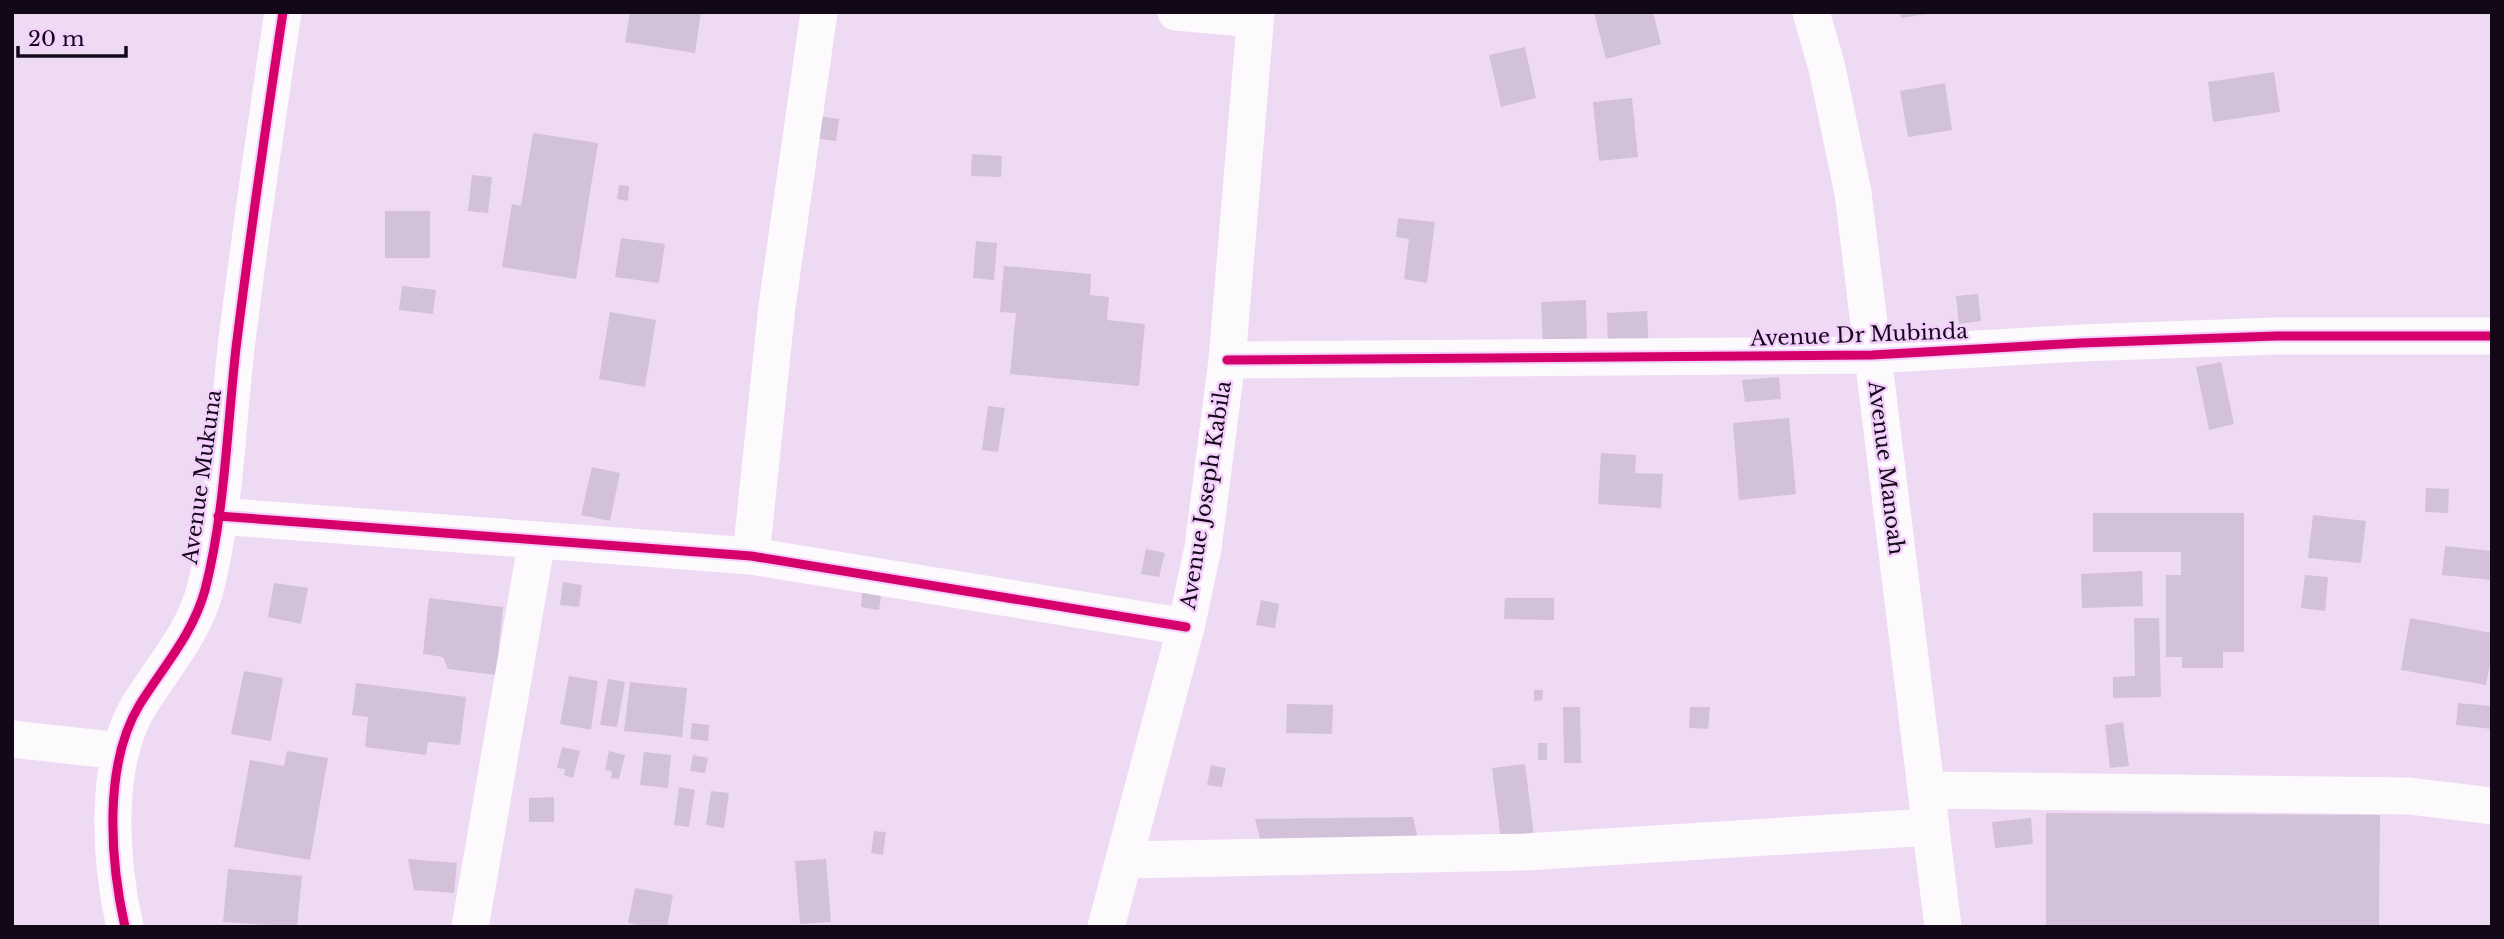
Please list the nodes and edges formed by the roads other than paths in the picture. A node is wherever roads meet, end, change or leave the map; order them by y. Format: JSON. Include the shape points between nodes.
{"nodes":[{"id":1,"x":283,"y":12,"type":"edge"},
{"id":2,"x":819,"y":12,"type":"edge"},
{"id":3,"x":1176,"y":12,"type":"edge"},
{"id":4,"x":1811,"y":12,"type":"edge"},
{"id":5,"x":1255,"y":16,"type":"edge"},
{"id":6,"x":2492,"y":336,"type":"edge"},
{"id":7,"x":1871,"y":355,"type":"junction"},
{"id":8,"x":1227,"y":360,"type":"junction"},
{"id":9,"x":218,"y":516,"type":"junction"},
{"id":10,"x":537,"y":540,"type":"junction"},
{"id":11,"x":751,"y":556,"type":"junction"},
{"id":12,"x":1186,"y":628,"type":"junction"},
{"id":13,"x":12,"y":739,"type":"edge"},
{"id":14,"x":120,"y":751,"type":"junction"},
{"id":15,"x":1927,"y":790,"type":"junction"},
{"id":16,"x":2492,"y":806,"type":"edge"},
{"id":17,"x":1930,"y":827,"type":"junction"},
{"id":18,"x":1125,"y":860,"type":"junction"},
{"id":19,"x":125,"y":927,"type":"edge"},
{"id":20,"x":470,"y":927,"type":"edge"},
{"id":21,"x":1106,"y":927,"type":"edge"},
{"id":22,"x":1943,"y":927,"type":"edge"}],
"edges":[{"from":1,"to":9,"type":"street","name":"Avenue Mukuna"},
{"from":2,"to":11,"type":"street","via":[[777,306]]},
{"from":3,"to":5,"type":"street"},
{"from":4,"to":7,"type":"street","name":"Avenue Manoah","via":[[1853,193]]},
{"from":5,"to":8,"type":"street","name":"Avenue Joseph Kabila"},
{"from":6,"to":7,"type":"street","name":"Avenue Dr Mubinda","via":[[2276,336]]},
{"from":7,"to":8,"type":"street","name":"Avenue Dr Mubinda"},
{"from":7,"to":15,"type":"street","name":"Avenue Manoah"},
{"from":8,"to":12,"type":"street","name":"Avenue Joseph Kabila","via":[[1203,548]]},
{"from":9,"to":10,"type":"street"},
{"from":9,"to":14,"type":"street","name":"Avenue Mukuna","via":[[204,591],[180,648],[141,703]]},
{"from":10,"to":11,"type":"street"},
{"from":10,"to":20,"type":"street"},
{"from":11,"to":12,"type":"street"},
{"from":12,"to":18,"type":"street","name":"Avenue Joseph Kabila"},
{"from":13,"to":14,"type":"street"},
{"from":14,"to":19,"type":"street","name":"Avenue Mukuna","via":[[114,845]]},
{"from":15,"to":16,"type":"street","via":[[2409,796]]},
{"from":15,"to":17,"type":"street","name":"Avenue Manoah"},
{"from":17,"to":18,"type":"street","via":[[1525,852]]},
{"from":17,"to":22,"type":"street","name":"Avenue Manoah"},
{"from":18,"to":21,"type":"street","name":"Avenue Joseph Kabila"}]}
